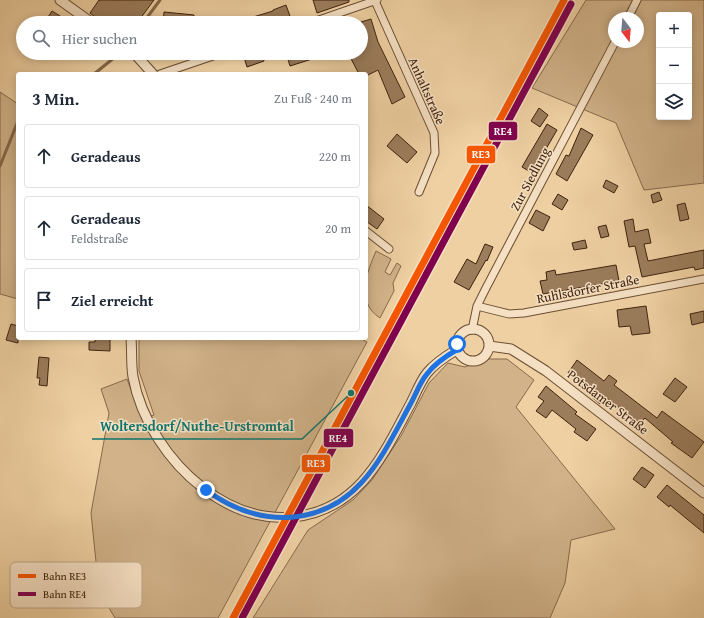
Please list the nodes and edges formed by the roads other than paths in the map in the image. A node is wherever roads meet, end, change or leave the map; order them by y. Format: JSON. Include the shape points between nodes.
{"nodes":[{"id":1,"x":60,"y":0,"type":"edge"},
{"id":2,"x":637,"y":0,"type":"edge"},
{"id":3,"x":376,"y":1,"type":"edge"},
{"id":4,"x":631,"y":12,"type":"edge"},
{"id":5,"x":82,"y":16,"type":"edge"},
{"id":6,"x":331,"y":16,"type":"edge"},
{"id":7,"x":612,"y":48,"type":"edge"},
{"id":8,"x":140,"y":60,"type":"edge"},
{"id":9,"x":203,"y":60,"type":"edge"},
{"id":10,"x":151,"y":72,"type":"edge"},
{"id":11,"x":172,"y":72,"type":"edge"},
{"id":12,"x":419,"y":192,"type":"dead end"},
{"id":13,"x":368,"y":233,"type":"edge"},
{"id":14,"x":389,"y":249,"type":"dead end"},
{"id":15,"x":704,"y":279,"type":"edge"},
{"id":16,"x":477,"y":306,"type":"junction"},
{"id":17,"x":472,"y":330,"type":"junction"},
{"id":18,"x":131,"y":340,"type":"edge"},
{"id":19,"x":489,"y":346,"type":"junction"},
{"id":20,"x":458,"y":349,"type":"junction"},
{"id":21,"x":704,"y":493,"type":"edge"}],
"edges":[{"from":1,"to":5,"type":"street"},
{"from":2,"to":4,"type":"street"},
{"from":3,"to":6,"type":"street"},
{"from":3,"to":12,"type":"street","name":"Anhaltstraße","via":[[434,133],[435,153]]},
{"from":7,"to":16,"type":"street","name":"Zur Siedlung"},
{"from":8,"to":10,"type":"street"},
{"from":9,"to":11,"type":"street"},
{"from":13,"to":14,"type":"street"},
{"from":15,"to":16,"type":"street","name":"Ruhlsdorfer Straße","via":[[524,313],[509,314]]},
{"from":16,"to":17,"type":"street","name":"Zur Siedlung"},
{"from":17,"to":19,"type":"street","via":[[482,332]]},
{"from":17,"to":20,"type":"street","via":[[462,334],[457,344]]},
{"from":18,"to":20,"type":"street","via":[[133,377],[146,415],[160,441],[178,465],[216,498],[235,507],[262,516],[290,517],[307,514],[336,503],[356,489],[372,472],[427,374],[442,358]]},
{"from":19,"to":20,"type":"street","via":[[485,356],[477,361],[467,360],[459,354]]},
{"from":19,"to":21,"type":"street","name":"Potsdamer Straße","via":[[511,348],[546,371]]}]}
